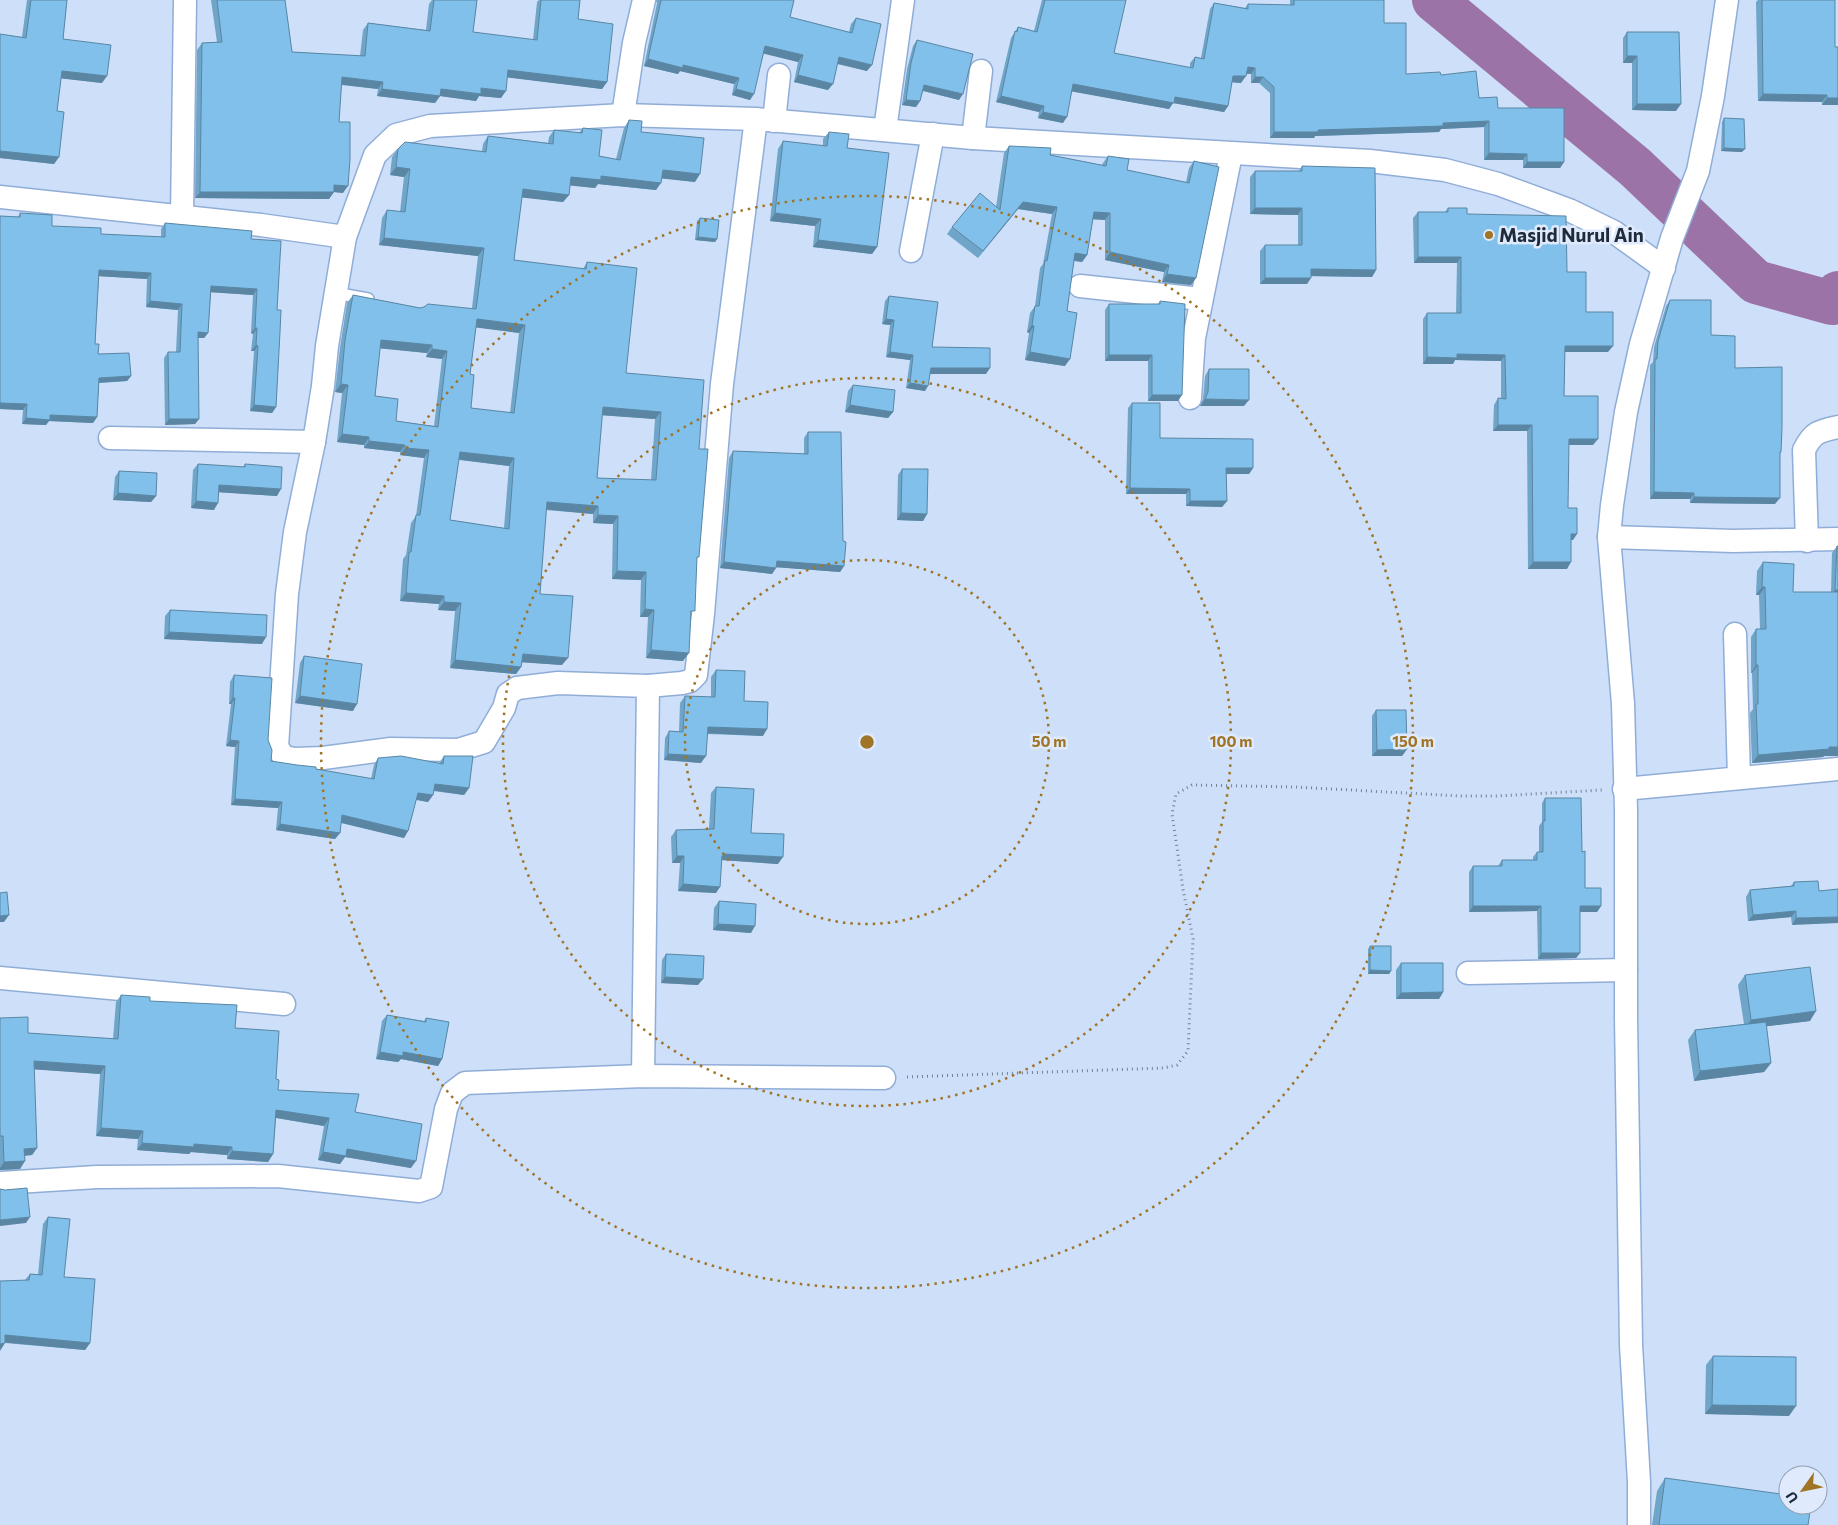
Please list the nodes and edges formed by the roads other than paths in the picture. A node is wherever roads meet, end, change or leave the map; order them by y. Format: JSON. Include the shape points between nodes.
{"nodes":[{"id":1,"x":185,"y":0,"type":"edge"},
{"id":2,"x":644,"y":0,"type":"edge"},
{"id":3,"x":903,"y":0,"type":"edge"},
{"id":4,"x":1727,"y":0,"type":"edge"},
{"id":5,"x":981,"y":71,"type":"dead end"},
{"id":6,"x":779,"y":75,"type":"dead end"},
{"id":7,"x":623,"y":115,"type":"junction"},
{"id":8,"x":765,"y":120,"type":"junction"},
{"id":9,"x":885,"y":130,"type":"junction"},
{"id":10,"x":933,"y":134,"type":"junction"},
{"id":11,"x":973,"y":138,"type":"junction"},
{"id":12,"x":1231,"y":154,"type":"junction"},
{"id":13,"x":0,"y":197,"type":"edge"},
{"id":14,"x":182,"y":217,"type":"junction"},
{"id":15,"x":345,"y":237,"type":"junction"},
{"id":16,"x":910,"y":251,"type":"dead end"},
{"id":17,"x":1664,"y":268,"type":"junction"},
{"id":18,"x":1080,"y":286,"type":"dead end"},
{"id":19,"x":335,"y":293,"type":"junction"},
{"id":20,"x":1201,"y":299,"type":"junction"},
{"id":21,"x":380,"y":301,"type":"edge"},
{"id":22,"x":1190,"y":398,"type":"dead end"},
{"id":23,"x":1838,"y":427,"type":"edge"},
{"id":24,"x":110,"y":438,"type":"dead end"},
{"id":25,"x":314,"y":442,"type":"junction"},
{"id":26,"x":1609,"y":537,"type":"junction"},
{"id":27,"x":1838,"y":539,"type":"edge"},
{"id":28,"x":1807,"y":541,"type":"junction"},
{"id":29,"x":1736,"y":634,"type":"dead end"},
{"id":30,"x":648,"y":686,"type":"junction"},
{"id":31,"x":1838,"y":769,"type":"edge"},
{"id":32,"x":1738,"y":778,"type":"junction"},
{"id":33,"x":1624,"y":789,"type":"junction"},
{"id":34,"x":1626,"y":970,"type":"junction"},
{"id":35,"x":1468,"y":973,"type":"dead end"},
{"id":36,"x":0,"y":978,"type":"edge"},
{"id":37,"x":284,"y":1004,"type":"dead end"},
{"id":38,"x":643,"y":1076,"type":"junction"},
{"id":39,"x":884,"y":1078,"type":"road end"},
{"id":40,"x":0,"y":1183,"type":"edge"},
{"id":41,"x":1639,"y":1525,"type":"edge"}],
"edges":[{"from":1,"to":14,"type":"street"},
{"from":2,"to":7,"type":"street"},
{"from":3,"to":9,"type":"street"},
{"from":4,"to":17,"type":"street","via":[[1714,96],[1698,171]]},
{"from":5,"to":11,"type":"street"},
{"from":6,"to":8,"type":"street"},
{"from":7,"to":8,"type":"street"},
{"from":7,"to":15,"type":"street","via":[[430,126],[396,135],[375,155]]},
{"from":8,"to":9,"type":"street"},
{"from":8,"to":30,"type":"street","via":[[722,384],[696,675],[682,683]]},
{"from":9,"to":10,"type":"street"},
{"from":10,"to":11,"type":"street"},
{"from":10,"to":16,"type":"street"},
{"from":11,"to":12,"type":"street"},
{"from":12,"to":17,"type":"street","via":[[1446,170],[1498,184],[1569,210],[1614,232]]},
{"from":12,"to":20,"type":"street"},
{"from":13,"to":14,"type":"street"},
{"from":14,"to":15,"type":"street"},
{"from":15,"to":19,"type":"street"},
{"from":17,"to":26,"type":"street","via":[[1640,344],[1626,412]]},
{"from":18,"to":20,"type":"street"},
{"from":19,"to":21,"type":"lane"},
{"from":19,"to":25,"type":"street"},
{"from":20,"to":22,"type":"street","via":[[1194,338]]},
{"from":23,"to":28,"type":"street","via":[[1819,431],[1810,438],[1804,450]]},
{"from":24,"to":25,"type":"street"},
{"from":25,"to":30,"type":"street","via":[[295,532],[287,594],[277,747],[284,757],[323,758],[391,749],[458,750],[484,742],[504,708],[508,694],[518,688],[558,683]]},
{"from":26,"to":28,"type":"street"},
{"from":26,"to":33,"type":"street","via":[[1622,704]]},
{"from":27,"to":28,"type":"street"},
{"from":29,"to":32,"type":"street"},
{"from":30,"to":38,"type":"street"},
{"from":31,"to":32,"type":"street"},
{"from":32,"to":33,"type":"street"},
{"from":33,"to":34,"type":"street"},
{"from":34,"to":35,"type":"street"},
{"from":34,"to":41,"type":"street","via":[[1631,1345]]},
{"from":36,"to":37,"type":"street"},
{"from":38,"to":39,"type":"street"},
{"from":38,"to":40,"type":"street","via":[[465,1083],[452,1093],[446,1108],[431,1187],[419,1191],[278,1176],[97,1177]]}]}
